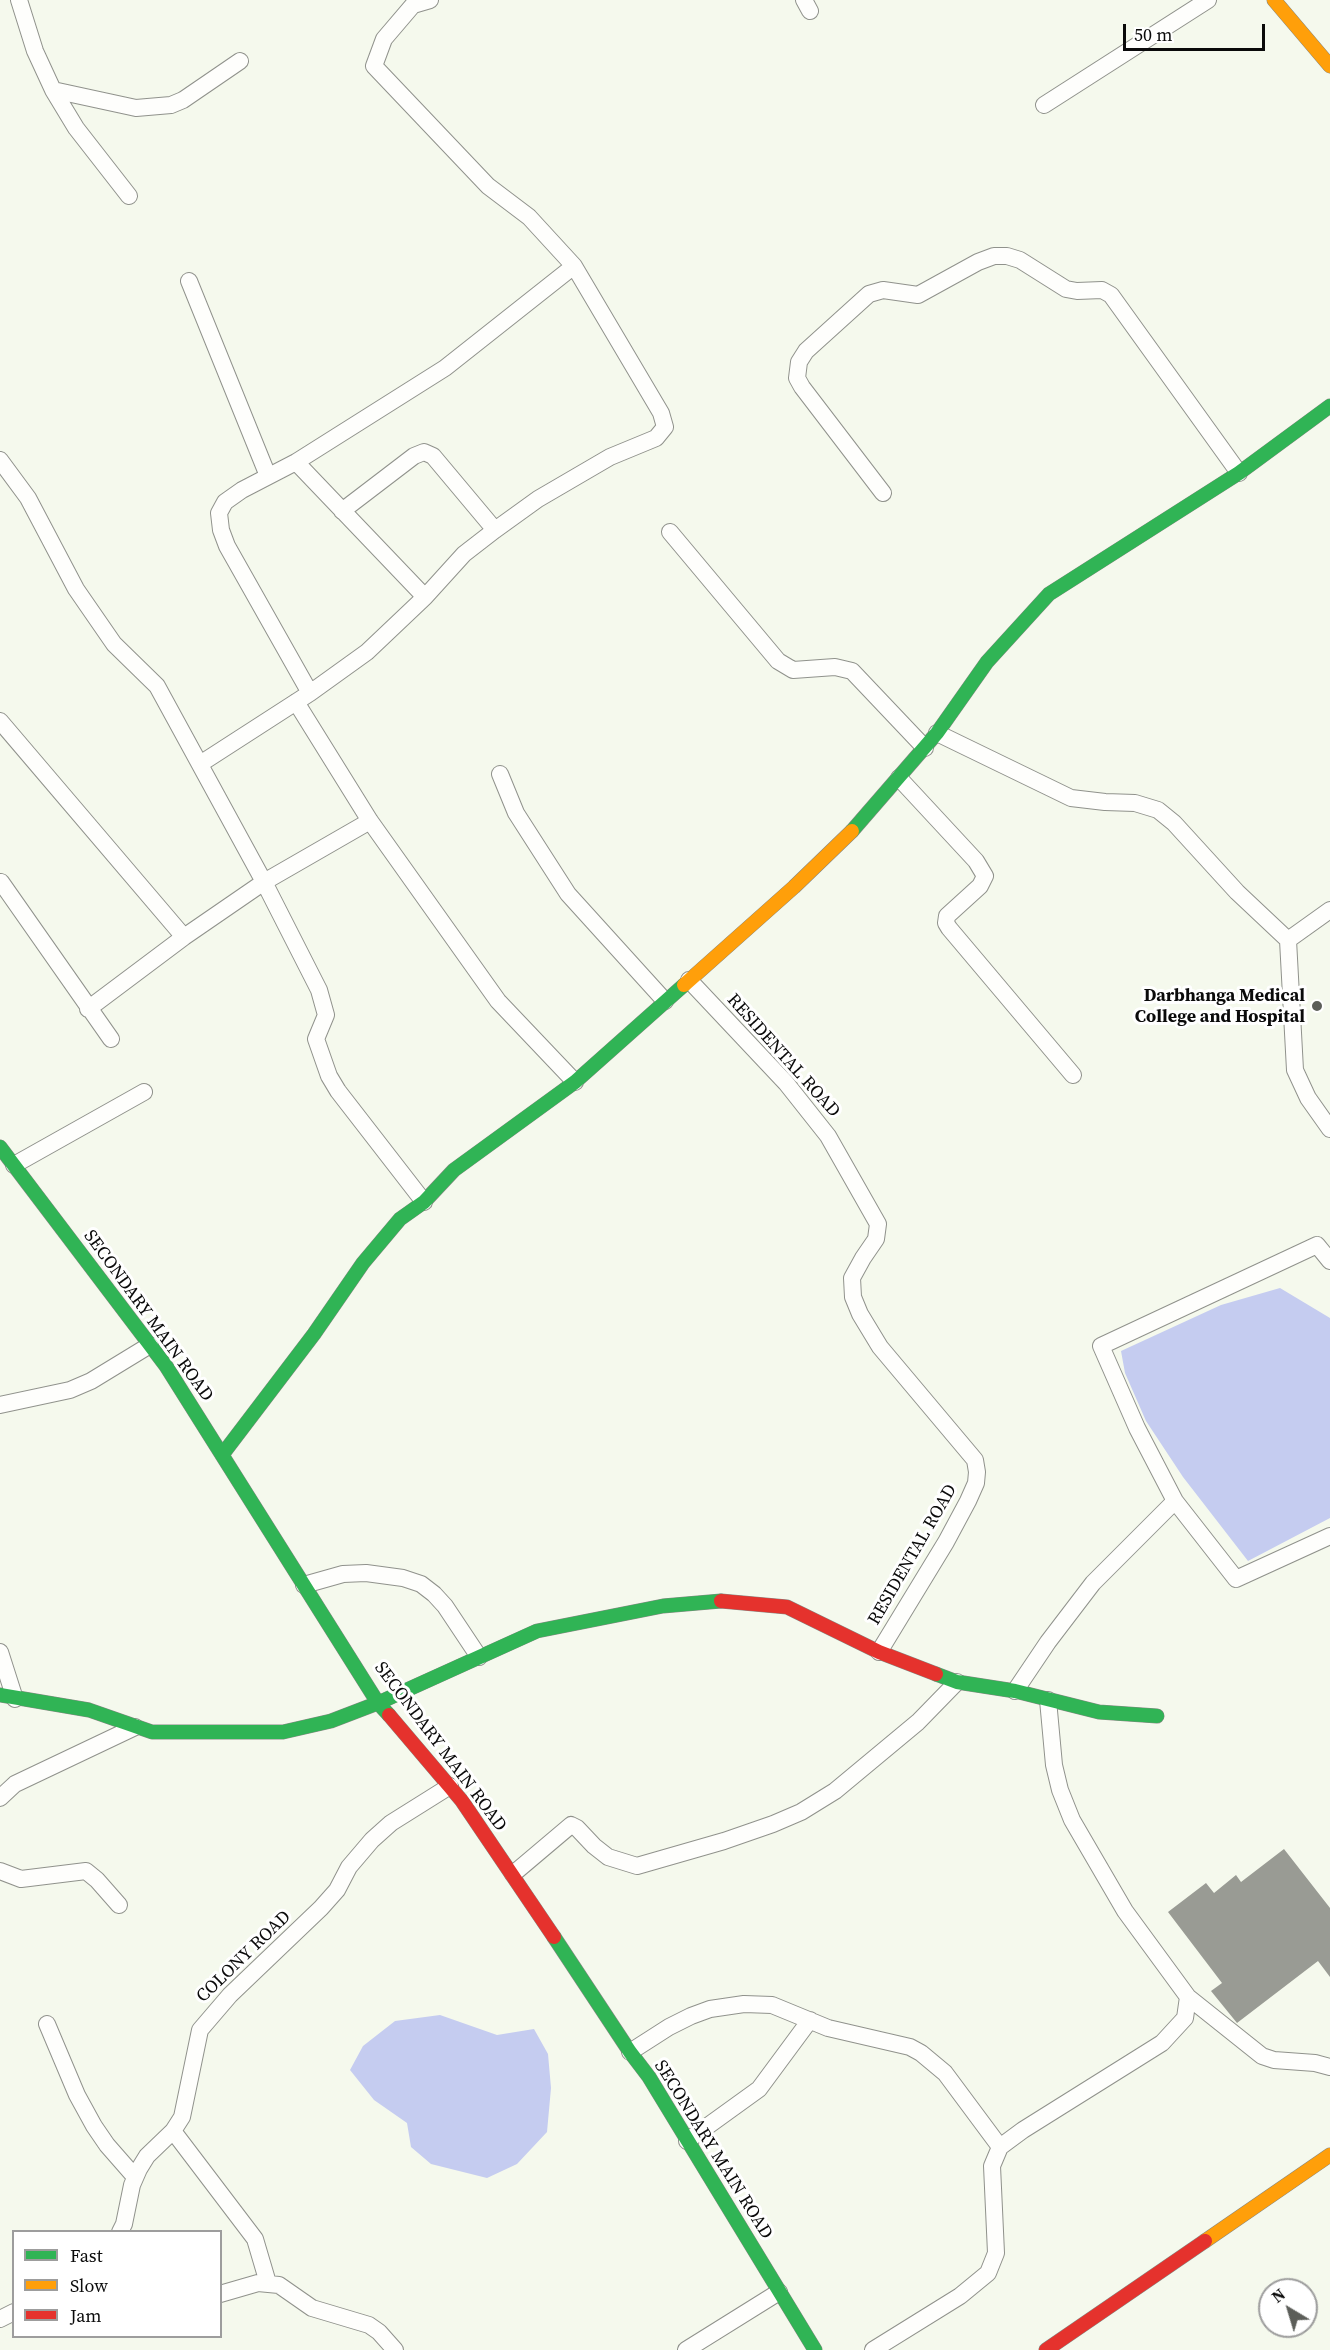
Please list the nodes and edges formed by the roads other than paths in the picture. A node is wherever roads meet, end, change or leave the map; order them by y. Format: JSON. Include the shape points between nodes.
{"nodes":[{"id":1,"x":19,"y":0,"type":"edge"},
{"id":2,"x":430,"y":0,"type":"edge"},
{"id":3,"x":1208,"y":0,"type":"edge"},
{"id":4,"x":1274,"y":0,"type":"edge"},
{"id":5,"x":240,"y":61,"type":"dead end"},
{"id":6,"x":1330,"y":66,"type":"edge"},
{"id":7,"x":53,"y":90,"type":"junction"},
{"id":8,"x":1044,"y":105,"type":"dead end"},
{"id":9,"x":129,"y":196,"type":"dead end"},
{"id":10,"x":574,"y":266,"type":"junction"},
{"id":11,"x":189,"y":281,"type":"dead end"},
{"id":12,"x":1330,"y":406,"type":"edge"},
{"id":13,"x":0,"y":460,"type":"edge"},
{"id":14,"x":296,"y":462,"type":"junction"},
{"id":15,"x":1239,"y":473,"type":"junction"},
{"id":16,"x":268,"y":476,"type":"junction"},
{"id":17,"x":883,"y":493,"type":"dead end"},
{"id":18,"x":342,"y":511,"type":"junction"},
{"id":19,"x":495,"y":530,"type":"junction"},
{"id":20,"x":670,"y":532,"type":"dead end"},
{"id":21,"x":425,"y":597,"type":"junction"},
{"id":22,"x":303,"y":697,"type":"junction"},
{"id":23,"x":0,"y":721,"type":"edge"},
{"id":24,"x":937,"y":733,"type":"junction"},
{"id":25,"x":924,"y":748,"type":"junction"},
{"id":26,"x":200,"y":764,"type":"junction"},
{"id":27,"x":500,"y":774,"type":"dead end"},
{"id":28,"x":899,"y":778,"type":"junction"},
{"id":29,"x":370,"y":821,"type":"junction"},
{"id":30,"x":1,"y":882,"type":"edge"},
{"id":31,"x":264,"y":882,"type":"junction"},
{"id":32,"x":1330,"y":910,"type":"edge"},
{"id":33,"x":184,"y":937,"type":"junction"},
{"id":34,"x":1288,"y":940,"type":"junction"},
{"id":35,"x":688,"y":980,"type":"junction"},
{"id":36,"x":665,"y":1001,"type":"junction"},
{"id":37,"x":88,"y":1009,"type":"junction"},
{"id":38,"x":111,"y":1040,"type":"dead end"},
{"id":39,"x":1072,"y":1075,"type":"dead end"},
{"id":40,"x":575,"y":1082,"type":"junction"},
{"id":41,"x":144,"y":1092,"type":"dead end"},
{"id":42,"x":1330,"y":1129,"type":"edge"},
{"id":43,"x":0,"y":1147,"type":"edge"},
{"id":44,"x":14,"y":1165,"type":"junction"},
{"id":45,"x":424,"y":1202,"type":"junction"},
{"id":46,"x":1324,"y":1243,"type":"edge"},
{"id":47,"x":1330,"y":1262,"type":"edge"},
{"id":48,"x":150,"y":1345,"type":"junction"},
{"id":49,"x":0,"y":1405,"type":"edge"},
{"id":50,"x":222,"y":1455,"type":"junction"},
{"id":51,"x":1175,"y":1501,"type":"junction"},
{"id":52,"x":1330,"y":1536,"type":"edge"},
{"id":53,"x":304,"y":1585,"type":"junction"},
{"id":54,"x":0,"y":1652,"type":"edge"},
{"id":55,"x":879,"y":1652,"type":"junction"},
{"id":56,"x":479,"y":1657,"type":"junction"},
{"id":57,"x":957,"y":1682,"type":"junction"},
{"id":58,"x":1015,"y":1691,"type":"junction"},
{"id":59,"x":8,"y":1697,"type":"edge"},
{"id":60,"x":1048,"y":1700,"type":"junction"},
{"id":61,"x":378,"y":1703,"type":"junction"},
{"id":62,"x":1157,"y":1716,"type":"dead end"},
{"id":63,"x":135,"y":1726,"type":"junction"},
{"id":64,"x":450,"y":1786,"type":"junction"},
{"id":65,"x":0,"y":1798,"type":"edge"},
{"id":66,"x":0,"y":1871,"type":"edge"},
{"id":67,"x":513,"y":1874,"type":"junction"},
{"id":68,"x":119,"y":1905,"type":"dead end"},
{"id":69,"x":1188,"y":1997,"type":"junction"},
{"id":70,"x":810,"y":2020,"type":"junction"},
{"id":71,"x":48,"y":2024,"type":"dead end"},
{"id":72,"x":630,"y":2052,"type":"junction"},
{"id":73,"x":1330,"y":2067,"type":"edge"},
{"id":74,"x":173,"y":2131,"type":"junction"},
{"id":75,"x":687,"y":2141,"type":"junction"},
{"id":76,"x":1000,"y":2146,"type":"junction"},
{"id":77,"x":1330,"y":2154,"type":"edge"},
{"id":78,"x":135,"y":2177,"type":"junction"},
{"id":79,"x":121,"y":2230,"type":"edge"},
{"id":80,"x":268,"y":2283,"type":"junction"},
{"id":81,"x":779,"y":2292,"type":"junction"},
{"id":82,"x":222,"y":2293,"type":"edge"},
{"id":83,"x":395,"y":2350,"type":"edge"},
{"id":84,"x":686,"y":2350,"type":"edge"},
{"id":85,"x":815,"y":2350,"type":"edge"},
{"id":86,"x":873,"y":2350,"type":"edge"},
{"id":87,"x":1046,"y":2350,"type":"edge"}],
"edges":[{"from":1,"to":7,"type":"street","via":[[35,51]]},
{"from":2,"to":10,"type":"street","via":[[413,4],[384,39],[374,66],[488,186],[529,218]]},
{"from":3,"to":8,"type":"street"},
{"from":4,"to":6,"type":"street"},
{"from":5,"to":7,"type":"street","via":[[171,105],[136,108]]},
{"from":7,"to":9,"type":"street","via":[[76,128]]},
{"from":10,"to":14,"type":"street","via":[[445,368]]},
{"from":10,"to":19,"type":"street","via":[[661,413],[665,428],[656,438],[610,457],[538,499]]},
{"from":11,"to":16,"type":"street"},
{"from":12,"to":15,"type":"street"},
{"from":13,"to":26,"type":"street","via":[[28,498],[76,589],[114,644],[157,686]]},
{"from":14,"to":16,"type":"street"},
{"from":14,"to":18,"type":"street"},
{"from":15,"to":17,"type":"street","via":[[1111,295],[1102,290],[1066,289],[1020,260],[994,256],[918,295],[883,290],[869,294],[806,351],[799,362],[796,370],[802,387]]},
{"from":15,"to":24,"type":"street","via":[[1049,594],[987,662]]},
{"from":16,"to":22,"type":"street","via":[[225,502],[219,513],[221,530]]},
{"from":18,"to":19,"type":"street","via":[[424,452],[433,456]]},
{"from":18,"to":21,"type":"street"},
{"from":19,"to":21,"type":"street","via":[[464,554]]},
{"from":20,"to":25,"type":"street","via":[[778,661],[793,670],[836,667],[852,671]]},
{"from":21,"to":22,"type":"street","via":[[367,652]]},
{"from":22,"to":26,"type":"street"},
{"from":22,"to":29,"type":"street"},
{"from":23,"to":33,"type":"street"},
{"from":24,"to":25,"type":"street"},
{"from":24,"to":34,"type":"street","via":[[1071,798],[1135,803],[1158,810]]},
{"from":25,"to":28,"type":"street"},
{"from":26,"to":31,"type":"street"},
{"from":27,"to":36,"type":"street","via":[[516,813],[568,894]]},
{"from":28,"to":35,"type":"street","via":[[817,865]]},
{"from":28,"to":39,"type":"street","via":[[976,861],[985,876],[980,886],[947,916],[946,924]]},
{"from":29,"to":31,"type":"street"},
{"from":29,"to":40,"type":"street","via":[[498,1001]]},
{"from":30,"to":37,"type":"street"},
{"from":31,"to":33,"type":"street"},
{"from":31,"to":45,"type":"street","via":[[320,990],[326,1015],[316,1040],[329,1076]]},
{"from":32,"to":34,"type":"street"},
{"from":33,"to":37,"type":"street"},
{"from":34,"to":42,"type":"street","via":[[1295,1070],[1308,1098]]},
{"from":35,"to":36,"type":"street"},
{"from":35,"to":55,"type":"street","name":"RESIDENTAL ROAD","via":[[786,1083],[828,1137],[878,1224],[876,1239],[852,1278],[853,1297],[860,1314],[880,1347],[975,1460],[976,1484],[968,1501]]},
{"from":36,"to":40,"type":"street"},
{"from":37,"to":38,"type":"street"},
{"from":40,"to":45,"type":"street","via":[[454,1170]]},
{"from":41,"to":44,"type":"street"},
{"from":43,"to":44,"type":"street","name":"SECONDARY MAIN ROAD"},
{"from":44,"to":48,"type":"street","name":"SECONDARY MAIN ROAD"},
{"from":45,"to":50,"type":"street","via":[[400,1219],[363,1263]]},
{"from":46,"to":47,"type":"street"},
{"from":46,"to":51,"type":"street","via":[[1101,1346]]},
{"from":48,"to":49,"type":"street","via":[[70,1390]]},
{"from":48,"to":50,"type":"street","name":"SECONDARY MAIN ROAD"},
{"from":50,"to":53,"type":"street","name":"SECONDARY MAIN ROAD"},
{"from":51,"to":52,"type":"street","via":[[1236,1579]]},
{"from":51,"to":58,"type":"street","via":[[1094,1583]]},
{"from":53,"to":56,"type":"street","via":[[343,1574],[366,1573],[421,1584],[445,1606]]},
{"from":53,"to":61,"type":"street","name":"SECONDARY MAIN ROAD"},
{"from":54,"to":59,"type":"street"},
{"from":55,"to":56,"type":"street","via":[[787,1607],[716,1600],[663,1606],[537,1631]]},
{"from":55,"to":57,"type":"street"},
{"from":56,"to":61,"type":"street"},
{"from":57,"to":58,"type":"street"},
{"from":57,"to":67,"type":"street","via":[[918,1722],[835,1791],[801,1812],[724,1841],[637,1866],[608,1857],[571,1825]]},
{"from":58,"to":60,"type":"street"},
{"from":59,"to":63,"type":"street","via":[[89,1710]]},
{"from":60,"to":62,"type":"street","via":[[1099,1712]]},
{"from":60,"to":69,"type":"street","via":[[1054,1765],[1072,1820],[1125,1911]]},
{"from":61,"to":63,"type":"street","via":[[331,1721],[283,1732],[168,1733]]},
{"from":61,"to":64,"type":"street","name":"SECONDARY MAIN ROAD"},
{"from":63,"to":65,"type":"street","via":[[15,1784]]},
{"from":64,"to":67,"type":"street","name":"SECONDARY MAIN ROAD"},
{"from":64,"to":74,"type":"street","name":"COLONY ROAD","via":[[391,1823],[372,1840],[321,1908],[213,2013],[200,2030],[182,2116]]},
{"from":66,"to":68,"type":"street","via":[[21,1879],[86,1871]]},
{"from":67,"to":72,"type":"street","name":"SECONDARY MAIN ROAD"},
{"from":69,"to":73,"type":"street","via":[[1262,2056]]},
{"from":69,"to":76,"type":"street","via":[[1185,2018],[1162,2043]]},
{"from":70,"to":72,"type":"street","via":[[772,2005],[710,2009],[676,2023]]},
{"from":70,"to":75,"type":"street","via":[[759,2089]]},
{"from":70,"to":76,"type":"street","via":[[828,2028],[910,2047],[926,2057],[945,2073]]},
{"from":71,"to":78,"type":"street","via":[[94,2126]]},
{"from":72,"to":75,"type":"street","name":"SECONDARY MAIN ROAD"},
{"from":74,"to":78,"type":"street","name":"COLONY ROAD","via":[[147,2156]]},
{"from":74,"to":80,"type":"street","via":[[255,2239]]},
{"from":75,"to":81,"type":"street","name":"SECONDARY MAIN ROAD"},
{"from":76,"to":86,"type":"street","via":[[992,2166],[996,2253],[988,2273],[966,2292]]},
{"from":77,"to":87,"type":"street"},
{"from":78,"to":79,"type":"street","name":"COLONY ROAD"},
{"from":80,"to":82,"type":"street"},
{"from":80,"to":83,"type":"street","via":[[290,2291],[312,2308],[369,2325]]},
{"from":81,"to":84,"type":"street"},
{"from":81,"to":85,"type":"street","name":"SECONDARY MAIN ROAD"}]}
